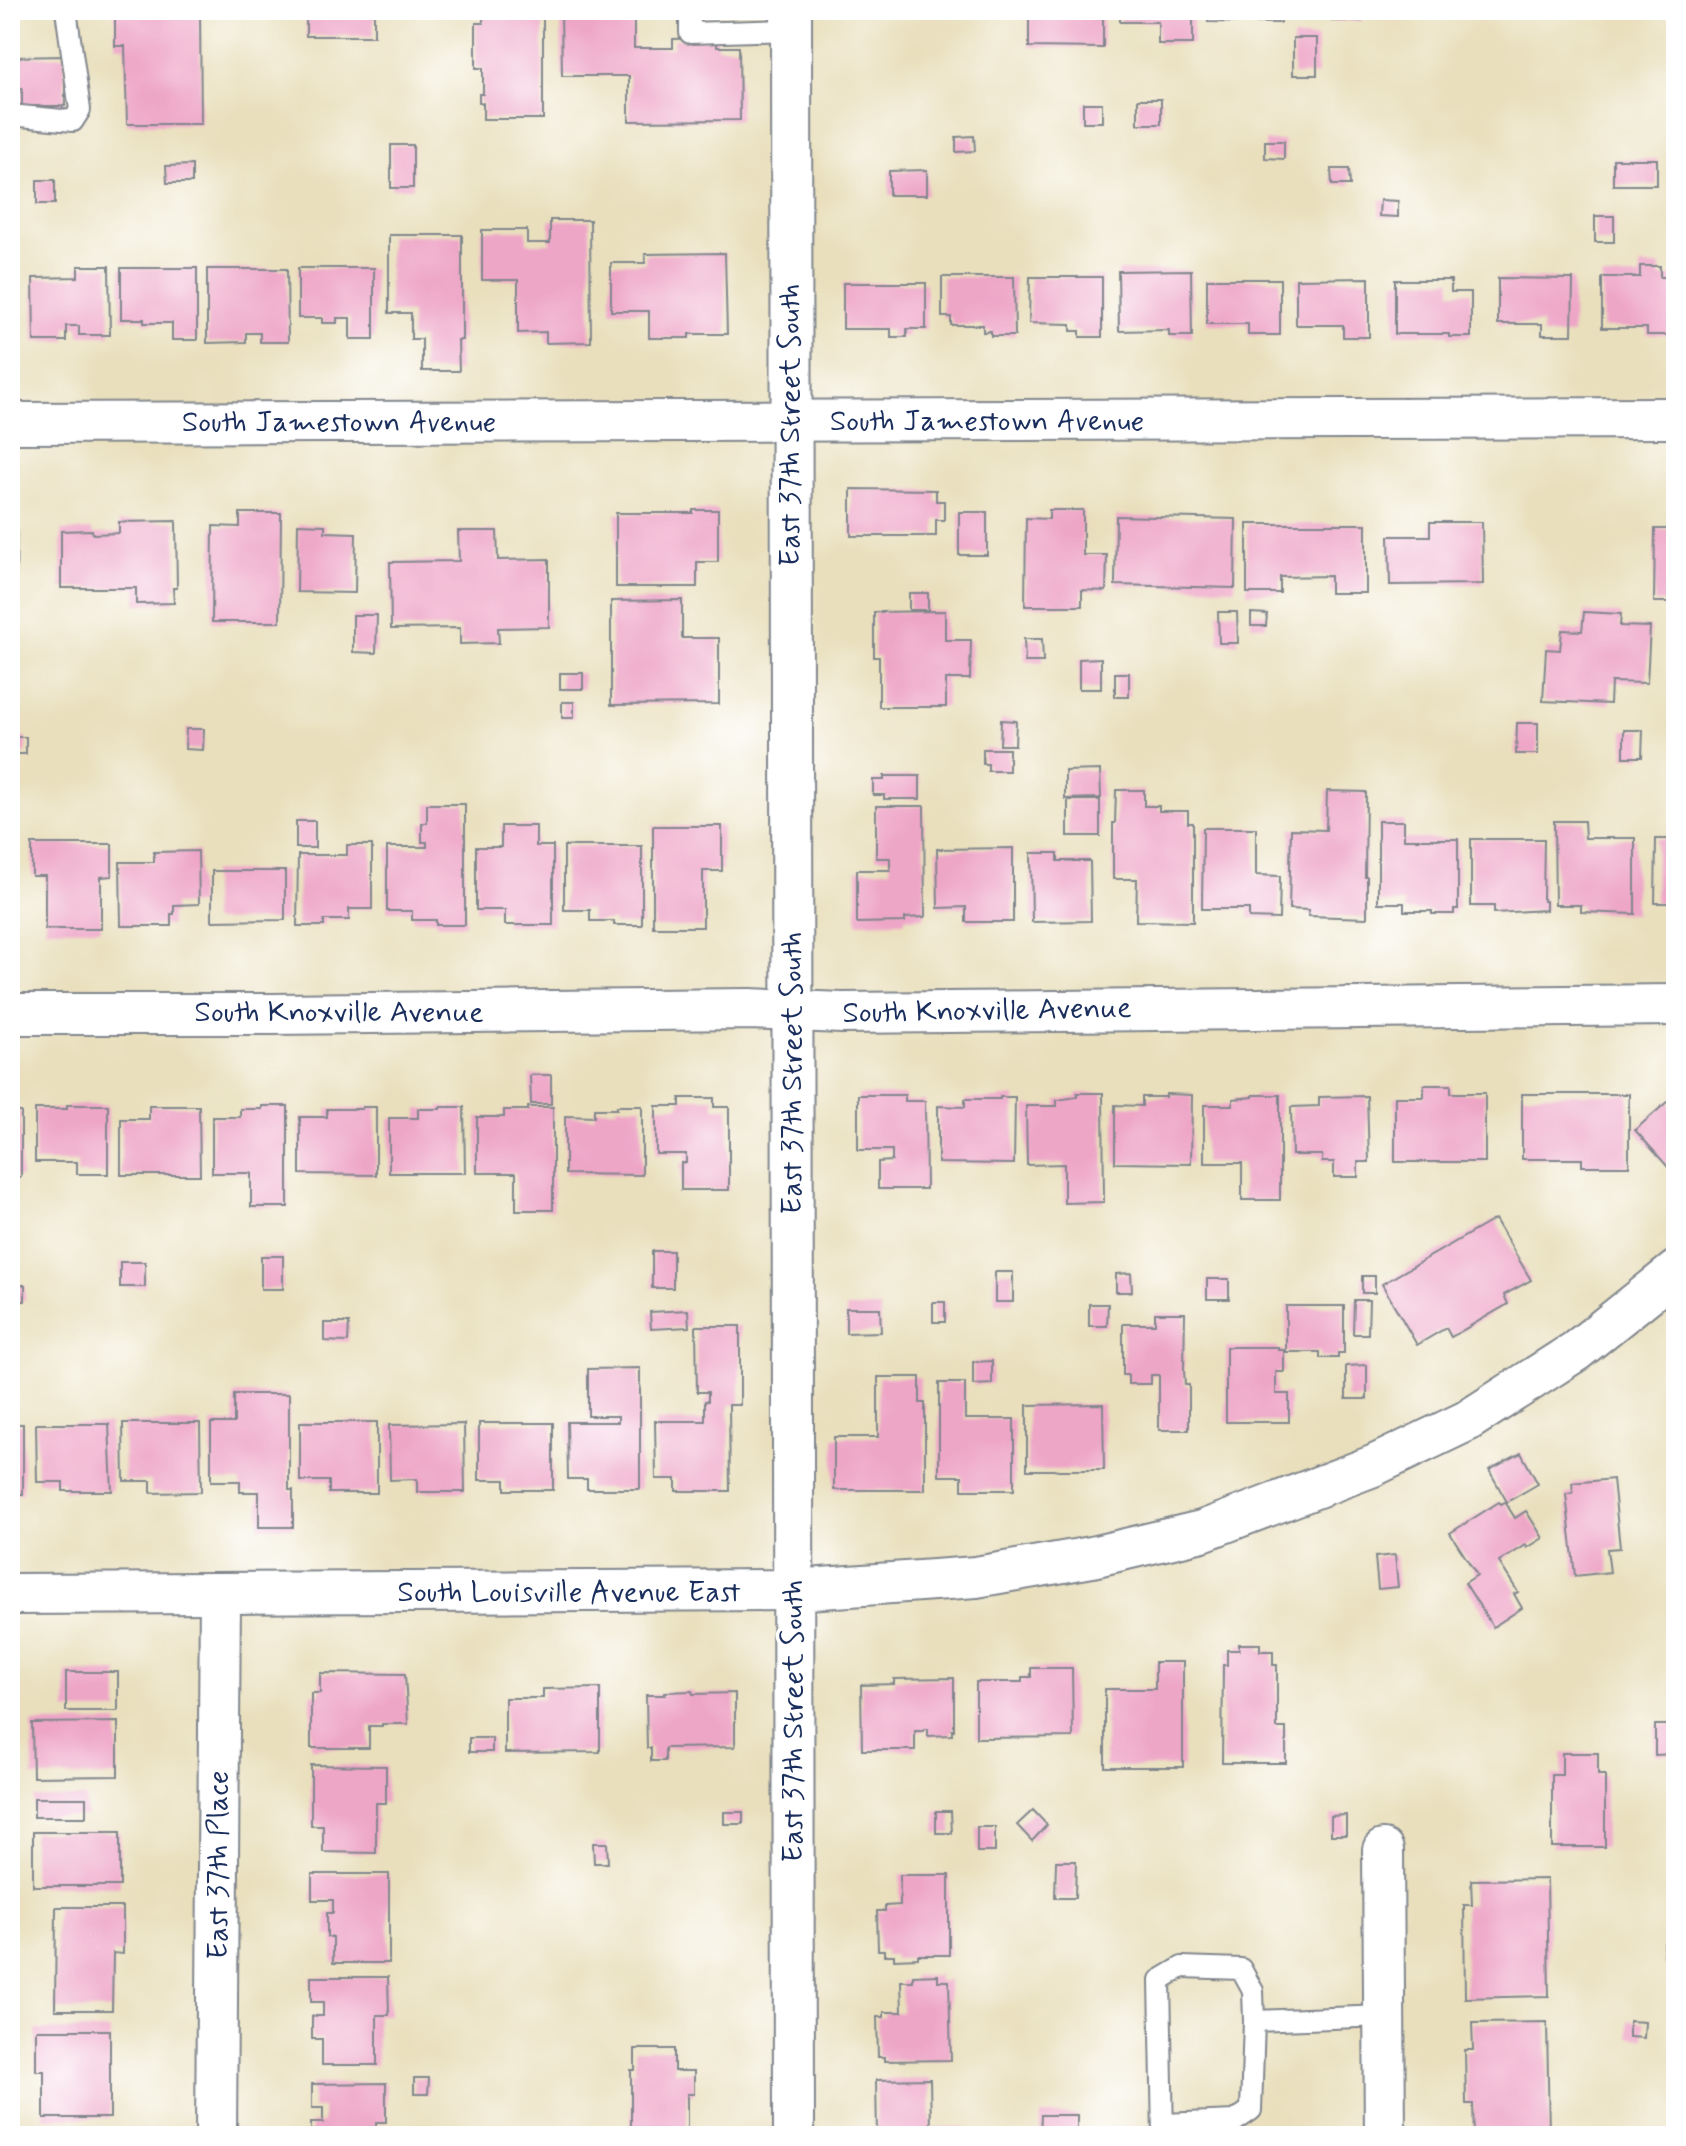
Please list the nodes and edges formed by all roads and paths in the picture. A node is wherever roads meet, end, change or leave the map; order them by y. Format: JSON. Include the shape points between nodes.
{"nodes":[{"id":1,"x":66,"y":10,"type":"edge"},
{"id":2,"x":690,"y":10,"type":"edge"},
{"id":3,"x":791,"y":20,"type":"edge"},
{"id":4,"x":10,"y":115,"type":"edge"},
{"id":5,"x":1676,"y":418,"type":"edge"},
{"id":6,"x":790,"y":422,"type":"junction"},
{"id":7,"x":10,"y":423,"type":"edge"},
{"id":8,"x":1676,"y":1005,"type":"edge"},
{"id":9,"x":793,"y":1011,"type":"junction"},
{"id":10,"x":10,"y":1014,"type":"edge"},
{"id":11,"x":1676,"y":1271,"type":"edge"},
{"id":12,"x":793,"y":1590,"type":"junction"},
{"id":13,"x":10,"y":1594,"type":"edge"},
{"id":14,"x":220,"y":1594,"type":"junction"},
{"id":15,"x":1383,"y":1850,"type":"dead end"},
{"id":16,"x":1384,"y":2016,"type":"junction"},
{"id":17,"x":1254,"y":2021,"type":"junction"},
{"id":18,"x":1163,"y":2130,"type":"edge"},
{"id":19,"x":216,"y":2136,"type":"edge"},
{"id":20,"x":794,"y":2136,"type":"edge"},
{"id":21,"x":1385,"y":2136,"type":"edge"}],
"edges":[{"from":1,"to":4,"type":"lane","via":[[80,110],[73,121]]},
{"from":2,"to":3,"type":"lane","via":[[690,33]]},
{"from":3,"to":6,"type":"street","name":"East 37th Street South"},
{"from":5,"to":6,"type":"street","name":"South Jamestown Avenue"},
{"from":6,"to":7,"type":"street","name":"South Jamestown Avenue"},
{"from":6,"to":9,"type":"street","name":"East 37th Street South"},
{"from":8,"to":9,"type":"street","name":"South Knoxville Avenue"},
{"from":9,"to":10,"type":"street","name":"South Knoxville Avenue"},
{"from":9,"to":12,"type":"street","name":"East 37th Street South"},
{"from":11,"to":12,"type":"street","name":"South Louisville Avenue East","via":[[1576,1351],[1467,1421],[1373,1466],[1202,1531],[976,1577]]},
{"from":12,"to":14,"type":"street","name":"South Louisville Avenue East"},
{"from":12,"to":20,"type":"street","name":"East 37th Street South"},
{"from":13,"to":14,"type":"street","name":"South Louisville Avenue East"},
{"from":14,"to":19,"type":"street","name":"East 37th Place"},
{"from":15,"to":16,"type":"street"},
{"from":16,"to":17,"type":"lane"},
{"from":16,"to":21,"type":"street"},
{"from":17,"to":18,"type":"lane","via":[[1251,2110],[1235,2121]]},
{"from":17,"to":18,"type":"lane","via":[[1253,1991],[1241,1969],[1182,1967],[1160,1980]]}]}
